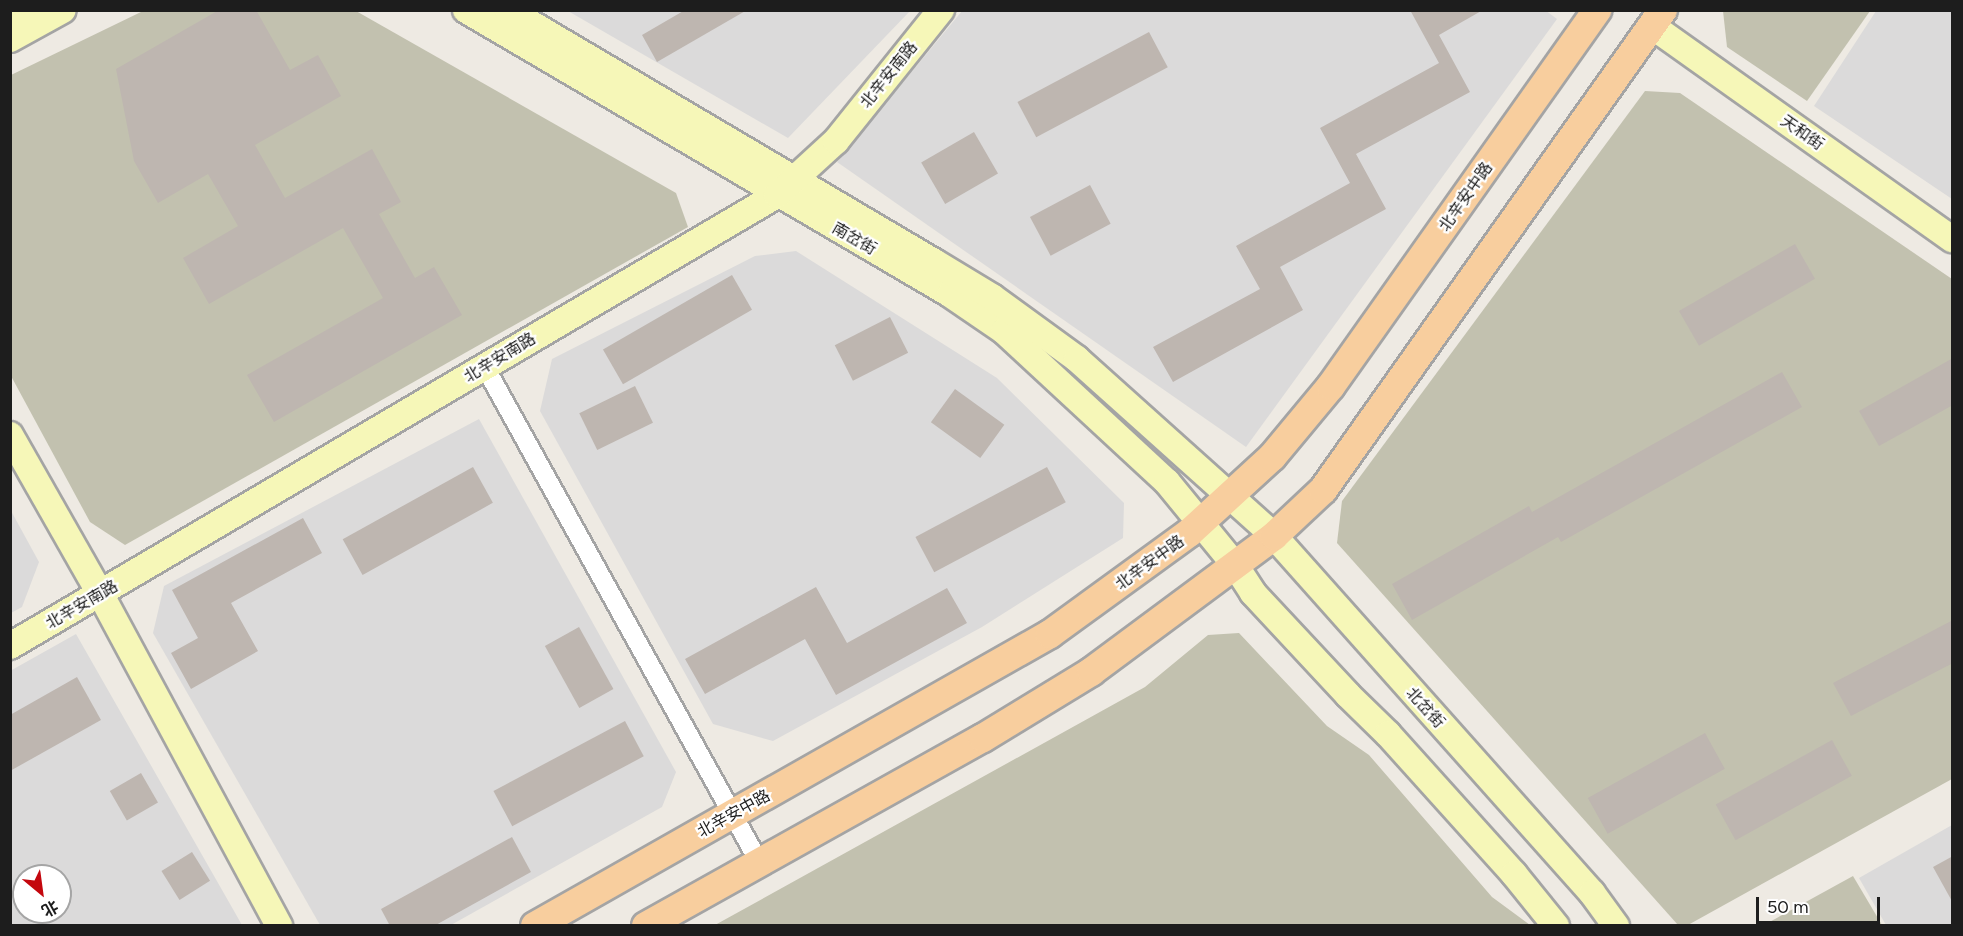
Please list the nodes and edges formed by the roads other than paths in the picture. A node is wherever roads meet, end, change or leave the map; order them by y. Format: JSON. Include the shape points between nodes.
{"nodes":[{"id":1,"x":21,"y":10,"type":"edge"},
{"id":2,"x":63,"y":10,"type":"edge"},
{"id":3,"x":466,"y":10,"type":"edge"},
{"id":4,"x":508,"y":10,"type":"edge"},
{"id":5,"x":941,"y":10,"type":"edge"},
{"id":6,"x":1597,"y":10,"type":"edge"},
{"id":7,"x":10,"y":16,"type":"edge"},
{"id":8,"x":1658,"y":18,"type":"edge"},
{"id":9,"x":10,"y":39,"type":"edge"},
{"id":10,"x":786,"y":188,"type":"junction"},
{"id":11,"x":1953,"y":239,"type":"edge"},
{"id":12,"x":485,"y":367,"type":"junction"},
{"id":13,"x":10,"y":435,"type":"edge"},
{"id":14,"x":1229,"y":496,"type":"junction"},
{"id":15,"x":1198,"y":522,"type":"junction"},
{"id":16,"x":1274,"y":536,"type":"junction"},
{"id":17,"x":1235,"y":565,"type":"junction"},
{"id":18,"x":101,"y":595,"type":"junction"},
{"id":19,"x":10,"y":646,"type":"edge"},
{"id":20,"x":733,"y":815,"type":"junction"},
{"id":21,"x":759,"y":862,"type":"junction"},
{"id":22,"x":279,"y":926,"type":"edge"},
{"id":23,"x":535,"y":926,"type":"edge"},
{"id":24,"x":646,"y":926,"type":"edge"},
{"id":25,"x":1556,"y":926,"type":"edge"},
{"id":26,"x":1616,"y":926,"type":"edge"}],
"edges":[{"from":1,"to":7,"type":"main road"},
{"from":2,"to":9,"type":"main road"},
{"from":3,"to":10,"type":"main road","name":"南岔街"},
{"from":4,"to":10,"type":"main road","name":"南岔街"},
{"from":5,"to":10,"type":"main road","name":"北辛安南路","via":[[836,141]]},
{"from":6,"to":14,"type":"main road","name":"北辛安中路","via":[[1331,386],[1272,457]]},
{"from":8,"to":11,"type":"main road","name":"天和街"},
{"from":8,"to":16,"type":"main road","via":[[1323,490]]},
{"from":10,"to":12,"type":"main road","name":"北辛安南路"},
{"from":10,"to":14,"type":"main road","name":"南岔街","via":[[992,297],[1068,352]]},
{"from":10,"to":15,"type":"main road","name":"南岔街","via":[[1004,331],[1167,482]]},
{"from":12,"to":18,"type":"main road","name":"北辛安南路"},
{"from":12,"to":20,"type":"street"},
{"from":13,"to":18,"type":"main road"},
{"from":14,"to":15,"type":"main road","name":"北辛安中路"},
{"from":14,"to":16,"type":"main road","name":"北岔街"},
{"from":15,"to":17,"type":"main road"},
{"from":15,"to":20,"type":"main road","name":"北辛安中路","via":[[1166,552],[1050,634]]},
{"from":16,"to":17,"type":"main road"},
{"from":16,"to":26,"type":"main road","name":"北岔街","via":[[1592,893]]},
{"from":17,"to":21,"type":"main road","via":[[1091,672],[983,738]]},
{"from":17,"to":25,"type":"main road","via":[[1254,593],[1404,752]]},
{"from":18,"to":19,"type":"main road","name":"北辛安南路"},
{"from":18,"to":22,"type":"main road"},
{"from":20,"to":21,"type":"street"},
{"from":20,"to":23,"type":"main road","name":"北辛安中路"},
{"from":21,"to":24,"type":"main road"}]}
